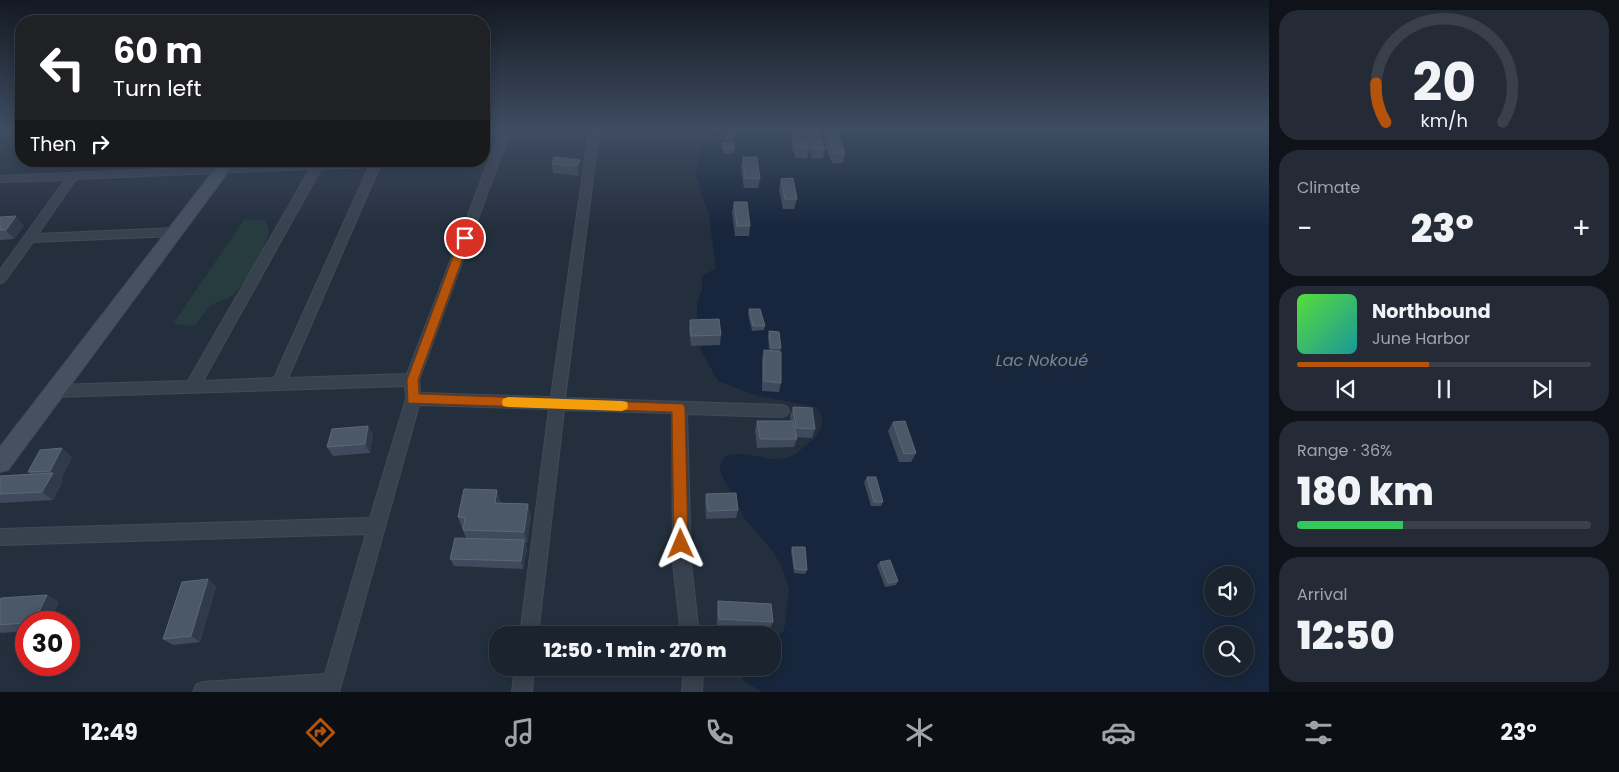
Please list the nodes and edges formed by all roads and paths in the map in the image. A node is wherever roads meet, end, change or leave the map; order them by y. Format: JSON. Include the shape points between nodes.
{"nodes":[{"id":1,"x":493,"y":163,"type":"edge"},
{"id":2,"x":590,"y":163,"type":"edge"},
{"id":3,"x":210,"y":167,"type":"edge"},
{"id":4,"x":224,"y":167,"type":"edge"},
{"id":5,"x":316,"y":167,"type":"edge"},
{"id":6,"x":374,"y":167,"type":"edge"},
{"id":7,"x":73,"y":176,"type":"junction"},
{"id":8,"x":0,"y":179,"type":"edge"},
{"id":9,"x":175,"y":232,"type":"junction"},
{"id":10,"x":29,"y":238,"type":"junction"},
{"id":11,"x":0,"y":279,"type":"edge"},
{"id":12,"x":412,"y":380,"type":"junction"},
{"id":13,"x":278,"y":385,"type":"junction"},
{"id":14,"x":192,"y":387,"type":"junction"},
{"id":15,"x":54,"y":392,"type":"junction"},
{"id":16,"x":413,"y":399,"type":"junction"},
{"id":17,"x":557,"y":404,"type":"junction"},
{"id":18,"x":678,"y":408,"type":"junction"},
{"id":19,"x":782,"y":411,"type":"dead end"},
{"id":20,"x":0,"y":463,"type":"edge"},
{"id":21,"x":376,"y":526,"type":"junction"},
{"id":22,"x":0,"y":537,"type":"edge"},
{"id":23,"x":530,"y":626,"type":"edge"},
{"id":24,"x":689,"y":626,"type":"edge"},
{"id":25,"x":524,"y":676,"type":"edge"},
{"id":26,"x":693,"y":676,"type":"edge"},
{"id":27,"x":330,"y":688,"type":"edge"},
{"id":28,"x":203,"y":692,"type":"edge"},
{"id":29,"x":522,"y":692,"type":"edge"},
{"id":30,"x":692,"y":692,"type":"edge"}],
"edges":[{"from":1,"to":12,"type":"street"},
{"from":2,"to":17,"type":"street"},
{"from":3,"to":7,"type":"street"},
{"from":4,"to":9,"type":"street"},
{"from":5,"to":14,"type":"street"},
{"from":6,"to":13,"type":"street"},
{"from":7,"to":8,"type":"street"},
{"from":7,"to":10,"type":"street"},
{"from":9,"to":10,"type":"street"},
{"from":9,"to":15,"type":"street"},
{"from":10,"to":11,"type":"street"},
{"from":12,"to":13,"type":"street"},
{"from":12,"to":16,"type":"street"},
{"from":13,"to":14,"type":"street"},
{"from":14,"to":15,"type":"street"},
{"from":15,"to":20,"type":"street"},
{"from":16,"to":17,"type":"street"},
{"from":16,"to":21,"type":"street"},
{"from":17,"to":18,"type":"street"},
{"from":17,"to":23,"type":"street"},
{"from":18,"to":19,"type":"street"},
{"from":18,"to":24,"type":"street","via":[[682,563]]},
{"from":21,"to":22,"type":"street"},
{"from":21,"to":27,"type":"street"},
{"from":25,"to":29,"type":"street"},
{"from":26,"to":30,"type":"street"},
{"from":27,"to":28,"type":"street"}]}
